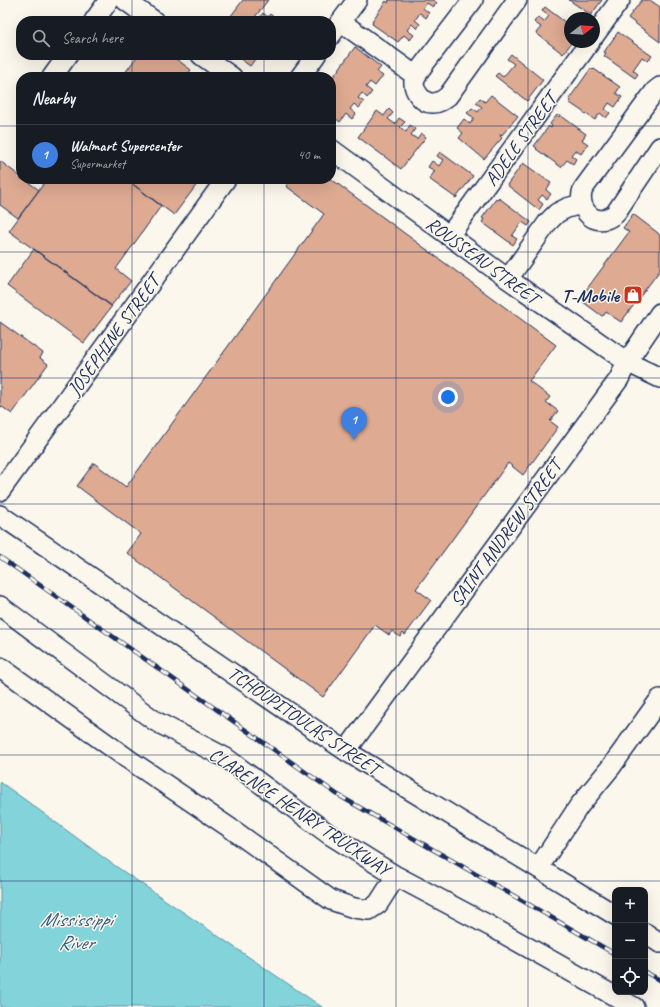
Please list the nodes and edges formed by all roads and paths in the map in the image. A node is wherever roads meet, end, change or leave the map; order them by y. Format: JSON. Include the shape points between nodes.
{"nodes":[{"id":1,"x":109,"y":0,"type":"edge"},
{"id":2,"x":125,"y":0,"type":"edge"},
{"id":3,"x":357,"y":0,"type":"edge"},
{"id":4,"x":473,"y":0,"type":"edge"},
{"id":5,"x":516,"y":0,"type":"edge"},
{"id":6,"x":620,"y":0,"type":"edge"},
{"id":7,"x":98,"y":16,"type":"edge"},
{"id":8,"x":147,"y":16,"type":"edge"},
{"id":9,"x":600,"y":28,"type":"edge"},
{"id":10,"x":336,"y":29,"type":"edge"},
{"id":11,"x":586,"y":48,"type":"edge"},
{"id":12,"x":64,"y":60,"type":"edge"},
{"id":13,"x":208,"y":60,"type":"edge"},
{"id":14,"x":312,"y":60,"type":"edge"},
{"id":15,"x":56,"y":72,"type":"edge"},
{"id":16,"x":225,"y":72,"type":"edge"},
{"id":17,"x":304,"y":72,"type":"edge"},
{"id":18,"x":416,"y":76,"type":"junction"},
{"id":19,"x":660,"y":88,"type":"edge"},
{"id":20,"x":660,"y":147,"type":"edge"},
{"id":21,"x":336,"y":153,"type":"edge"},
{"id":22,"x":222,"y":184,"type":"edge"},
{"id":23,"x":581,"y":204,"type":"junction"},
{"id":24,"x":449,"y":236,"type":"junction"},
{"id":25,"x":508,"y":279,"type":"junction"},
{"id":26,"x":660,"y":313,"type":"edge"},
{"id":27,"x":627,"y":362,"type":"junction"},
{"id":28,"x":660,"y":378,"type":"edge"},
{"id":29,"x":0,"y":491,"type":"edge"},
{"id":30,"x":0,"y":515,"type":"edge"},
{"id":31,"x":0,"y":606,"type":"edge"},
{"id":32,"x":0,"y":667,"type":"edge"},
{"id":33,"x":660,"y":700,"type":"edge"},
{"id":34,"x":346,"y":750,"type":"junction"},
{"id":35,"x":539,"y":867,"type":"junction"},
{"id":36,"x":396,"y":876,"type":"junction"},
{"id":37,"x":612,"y":913,"type":"edge"},
{"id":38,"x":648,"y":935,"type":"edge"},
{"id":39,"x":660,"y":942,"type":"edge"},
{"id":40,"x":634,"y":1007,"type":"edge"}],
"edges":[{"from":1,"to":7,"type":"street"},
{"from":2,"to":8,"type":"street"},
{"from":3,"to":10,"type":"street"},
{"from":4,"to":18,"type":"street"},
{"from":5,"to":18,"type":"street","via":[[448,96],[441,101],[426,102],[419,97],[415,89]]},
{"from":6,"to":9,"type":"street"},
{"from":10,"to":18,"type":"street"},
{"from":11,"to":24,"type":"street","name":"ADELE STREET"},
{"from":12,"to":15,"type":"street"},
{"from":13,"to":16,"type":"street"},
{"from":14,"to":17,"type":"street"},
{"from":19,"to":23,"type":"street","via":[[655,90],[583,189]]},
{"from":20,"to":23,"type":"street","via":[[615,214],[598,220],[585,211]]},
{"from":21,"to":24,"type":"street","name":"ROUSSEAU STREET"},
{"from":22,"to":29,"type":"street","name":"JOSEPHINE STREET"},
{"from":23,"to":25,"type":"street","via":[[557,213],[548,222]]},
{"from":24,"to":25,"type":"street","name":"ROUSSEAU STREET"},
{"from":25,"to":27,"type":"street","name":"ROUSSEAU STREET"},
{"from":26,"to":27,"type":"street","name":"SAINT ANDREW STREET"},
{"from":27,"to":28,"type":"street","name":"ROUSSEAU STREET"},
{"from":27,"to":34,"type":"street","name":"SAINT ANDREW STREET","via":[[619,379]]},
{"from":30,"to":34,"type":"street","name":"TCHOUPITOULAS STREET"},
{"from":31,"to":36,"type":"street","name":"CLARENCE HENRY TRUCKWAY","via":[[155,721],[226,758],[330,835]]},
{"from":32,"to":36,"type":"street","via":[[331,900],[369,910],[378,904]]},
{"from":33,"to":35,"type":"street","via":[[579,806]]},
{"from":34,"to":35,"type":"street","name":"TCHOUPITOULAS STREET"},
{"from":35,"to":37,"type":"street","name":"TCHOUPITOULAS STREET"},
{"from":36,"to":40,"type":"street","name":"CLARENCE HENRY TRUCKWAY"},
{"from":38,"to":39,"type":"street"}]}
